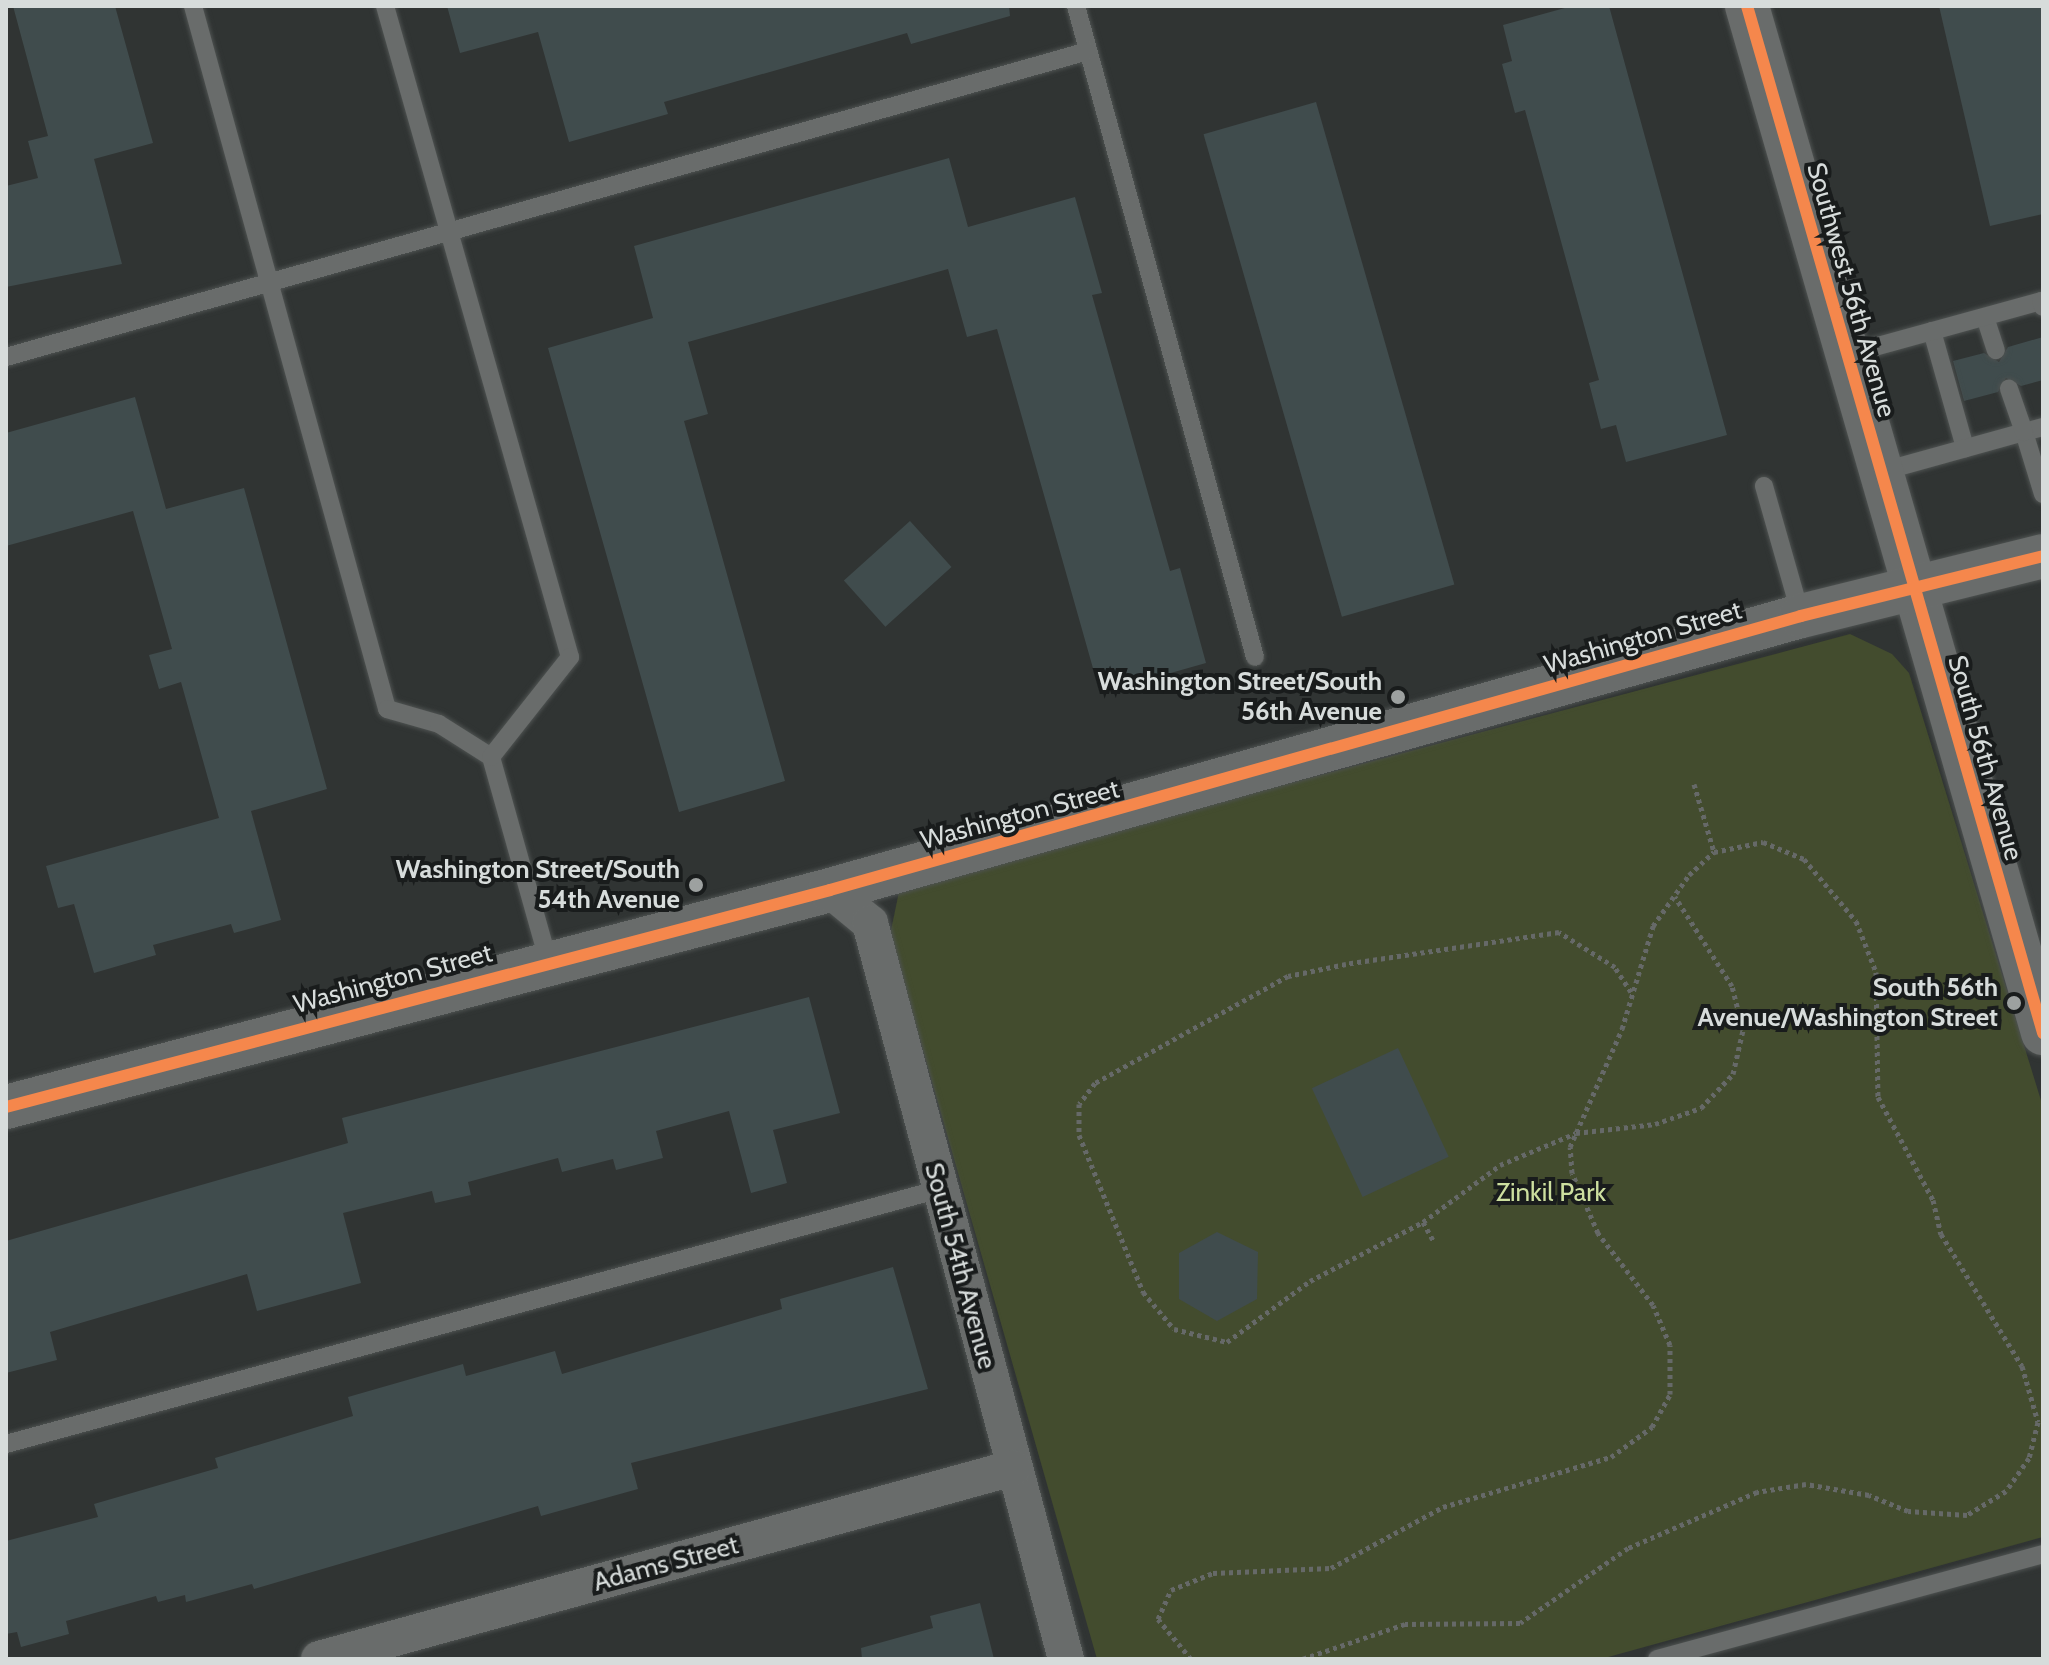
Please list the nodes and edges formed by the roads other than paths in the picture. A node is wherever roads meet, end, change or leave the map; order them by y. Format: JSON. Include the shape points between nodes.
{"nodes":[{"id":1,"x":193,"y":6,"type":"edge"},
{"id":2,"x":385,"y":6,"type":"edge"},
{"id":3,"x":1076,"y":6,"type":"edge"},
{"id":4,"x":1747,"y":6,"type":"edge"},
{"id":5,"x":1088,"y":51,"type":"junction"},
{"id":6,"x":452,"y":234,"type":"junction"},
{"id":7,"x":270,"y":285,"type":"junction"},
{"id":8,"x":2043,"y":307,"type":"edge"},
{"id":9,"x":1985,"y":317,"type":"junction"},
{"id":10,"x":1932,"y":331,"type":"junction"},
{"id":11,"x":1996,"y":350,"type":"dead end"},
{"id":12,"x":1849,"y":354,"type":"junction"},
{"id":13,"x":6,"y":357,"type":"edge"},
{"id":14,"x":2009,"y":389,"type":"dead end"},
{"id":15,"x":2043,"y":427,"type":"edge"},
{"id":16,"x":2024,"y":432,"type":"junction"},
{"id":17,"x":1965,"y":448,"type":"junction"},
{"id":18,"x":1880,"y":472,"type":"junction"},
{"id":19,"x":1764,"y":486,"type":"dead end"},
{"id":20,"x":2043,"y":494,"type":"edge"},
{"id":21,"x":2043,"y":556,"type":"edge"},
{"id":22,"x":1913,"y":587,"type":"junction"},
{"id":23,"x":1801,"y":616,"type":"junction"},
{"id":24,"x":1255,"y":657,"type":"dead end"},
{"id":25,"x":491,"y":757,"type":"junction"},
{"id":26,"x":830,"y":890,"type":"junction"},
{"id":27,"x":548,"y":960,"type":"junction"},
{"id":28,"x":2043,"y":1033,"type":"edge"},
{"id":29,"x":6,"y":1107,"type":"edge"},
{"id":30,"x":940,"y":1189,"type":"junction"},
{"id":31,"x":6,"y":1444,"type":"edge"},
{"id":32,"x":1013,"y":1468,"type":"junction"},
{"id":33,"x":2043,"y":1554,"type":"edge"},
{"id":34,"x":319,"y":1659,"type":"edge"},
{"id":35,"x":1066,"y":1659,"type":"edge"},
{"id":36,"x":1657,"y":1659,"type":"edge"}],
"edges":[{"from":1,"to":7,"type":"lane"},
{"from":2,"to":6,"type":"lane"},
{"from":3,"to":5,"type":"lane"},
{"from":4,"to":12,"type":"street","name":"Southwest 56th Avenue"},
{"from":5,"to":6,"type":"lane"},
{"from":5,"to":24,"type":"lane"},
{"from":6,"to":7,"type":"lane"},
{"from":6,"to":25,"type":"lane","via":[[570,657]]},
{"from":7,"to":13,"type":"lane"},
{"from":7,"to":25,"type":"lane","via":[[387,709],[439,724]]},
{"from":8,"to":9,"type":"lane","via":[[2041,301]]},
{"from":9,"to":10,"type":"lane"},
{"from":9,"to":11,"type":"lane"},
{"from":10,"to":12,"type":"lane"},
{"from":10,"to":17,"type":"lane"},
{"from":12,"to":18,"type":"street","name":"Southwest 56th Avenue"},
{"from":14,"to":16,"type":"lane"},
{"from":15,"to":16,"type":"lane"},
{"from":16,"to":17,"type":"lane"},
{"from":16,"to":20,"type":"lane"},
{"from":17,"to":18,"type":"lane"},
{"from":18,"to":22,"type":"street","name":"Southwest 56th Avenue"},
{"from":19,"to":23,"type":"lane"},
{"from":21,"to":22,"type":"street","name":"Washington Street"},
{"from":22,"to":23,"type":"street","name":"Washington Street"},
{"from":22,"to":28,"type":"street","name":"South 56th Avenue"},
{"from":23,"to":26,"type":"street","name":"Washington Street"},
{"from":25,"to":27,"type":"lane"},
{"from":26,"to":27,"type":"street","name":"Washington Street"},
{"from":26,"to":30,"type":"street","name":"South 54th Avenue","via":[[870,923]]},
{"from":27,"to":29,"type":"street","name":"Washington Street"},
{"from":30,"to":31,"type":"lane"},
{"from":30,"to":32,"type":"street","name":"South 54th Avenue"},
{"from":32,"to":34,"type":"street","name":"Adams Street"},
{"from":32,"to":35,"type":"street","name":"South 54th Avenue"},
{"from":33,"to":36,"type":"lane"}]}
